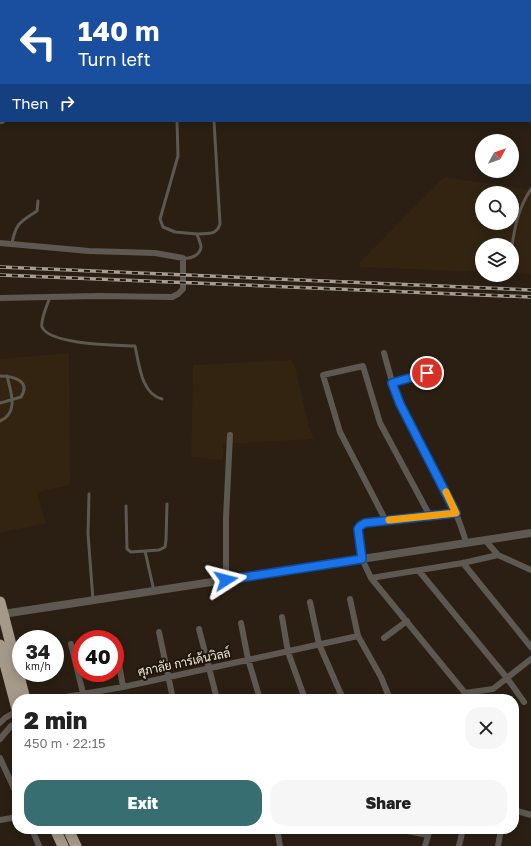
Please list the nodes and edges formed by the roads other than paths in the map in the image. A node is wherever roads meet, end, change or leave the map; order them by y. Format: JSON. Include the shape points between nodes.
{"nodes":[{"id":1,"x":177,"y":122,"type":"edge"},
{"id":2,"x":214,"y":122,"type":"edge"},
{"id":3,"x":531,"y":189,"type":"edge"},
{"id":4,"x":38,"y":201,"type":"dead end"},
{"id":5,"x":197,"y":234,"type":"junction"},
{"id":6,"x":514,"y":238,"type":"edge"},
{"id":7,"x":0,"y":243,"type":"edge"},
{"id":8,"x":12,"y":243,"type":"junction"},
{"id":9,"x":183,"y":258,"type":"junction"},
{"id":10,"x":50,"y":297,"type":"junction"},
{"id":11,"x":0,"y":298,"type":"edge"},
{"id":12,"x":384,"y":353,"type":"dead end"},
{"id":13,"x":427,"y":373,"type":"dead end"},
{"id":14,"x":0,"y":376,"type":"edge"},
{"id":15,"x":7,"y":376,"type":"junction"},
{"id":16,"x":392,"y":383,"type":"junction"},
{"id":17,"x":162,"y":399,"type":"dead end"},
{"id":18,"x":13,"y":400,"type":"junction"},
{"id":19,"x":0,"y":403,"type":"edge"},
{"id":20,"x":0,"y":421,"type":"edge"},
{"id":21,"x":230,"y":435,"type":"dead end"},
{"id":22,"x":89,"y":494,"type":"dead end"},
{"id":23,"x":167,"y":504,"type":"dead end"},
{"id":24,"x":126,"y":506,"type":"dead end"},
{"id":25,"x":456,"y":513,"type":"junction"},
{"id":26,"x":430,"y":516,"type":"junction"},
{"id":27,"x":386,"y":521,"type":"junction"},
{"id":28,"x":531,"y":533,"type":"edge"},
{"id":29,"x":485,"y":540,"type":"junction"},
{"id":30,"x":466,"y":542,"type":"junction"},
{"id":31,"x":145,"y":551,"type":"junction"},
{"id":32,"x":498,"y":555,"type":"junction"},
{"id":33,"x":362,"y":559,"type":"junction"},
{"id":34,"x":463,"y":563,"type":"junction"},
{"id":35,"x":531,"y":570,"type":"edge"},
{"id":36,"x":419,"y":571,"type":"junction"},
{"id":37,"x":372,"y":578,"type":"junction"},
{"id":38,"x":226,"y":580,"type":"junction"},
{"id":39,"x":154,"y":591,"type":"junction"},
{"id":40,"x":350,"y":599,"type":"dead end"},
{"id":41,"x":93,"y":600,"type":"junction"},
{"id":42,"x":0,"y":602,"type":"edge"},
{"id":43,"x":310,"y":602,"type":"dead end"},
{"id":44,"x":3,"y":614,"type":"junction"},
{"id":45,"x":282,"y":617,"type":"dead end"},
{"id":46,"x":406,"y":621,"type":"junction"},
{"id":47,"x":241,"y":623,"type":"dead end"},
{"id":48,"x":199,"y":629,"type":"dead end"},
{"id":49,"x":159,"y":632,"type":"dead end"},
{"id":50,"x":358,"y":636,"type":"junction"},
{"id":51,"x":384,"y":638,"type":"dead end"},
{"id":52,"x":71,"y":644,"type":"dead end"},
{"id":53,"x":319,"y":644,"type":"junction"},
{"id":54,"x":0,"y":645,"type":"edge"},
{"id":55,"x":531,"y":647,"type":"edge"},
{"id":56,"x":288,"y":652,"type":"junction"},
{"id":57,"x":248,"y":659,"type":"junction"},
{"id":58,"x":531,"y":659,"type":"edge"},
{"id":59,"x":209,"y":668,"type":"junction"},
{"id":60,"x":168,"y":677,"type":"junction"},
{"id":61,"x":507,"y":678,"type":"junction"},
{"id":62,"x":122,"y":682,"type":"edge"},
{"id":63,"x":123,"y":687,"type":"junction"},
{"id":64,"x":83,"y":693,"type":"junction"},
{"id":65,"x":13,"y":694,"type":"edge"},
{"id":66,"x":24,"y":694,"type":"edge"},
{"id":67,"x":78,"y":694,"type":"edge"},
{"id":68,"x":172,"y":694,"type":"edge"},
{"id":69,"x":216,"y":694,"type":"edge"},
{"id":70,"x":258,"y":694,"type":"edge"},
{"id":71,"x":303,"y":694,"type":"edge"},
{"id":72,"x":341,"y":694,"type":"edge"},
{"id":73,"x":388,"y":694,"type":"edge"},
{"id":74,"x":518,"y":694,"type":"edge"},
{"id":75,"x":519,"y":695,"type":"edge"},
{"id":76,"x":524,"y":702,"type":"dead end"},
{"id":77,"x":12,"y":713,"type":"edge"},
{"id":78,"x":0,"y":723,"type":"edge"},
{"id":79,"x":12,"y":725,"type":"edge"},
{"id":80,"x":0,"y":739,"type":"edge"},
{"id":81,"x":0,"y":758,"type":"edge"},
{"id":82,"x":12,"y":784,"type":"edge"},
{"id":83,"x":519,"y":811,"type":"edge"},
{"id":84,"x":531,"y":815,"type":"edge"},
{"id":85,"x":12,"y":818,"type":"edge"},
{"id":86,"x":0,"y":820,"type":"edge"},
{"id":87,"x":34,"y":834,"type":"edge"},
{"id":88,"x":57,"y":834,"type":"edge"},
{"id":89,"x":70,"y":834,"type":"edge"},
{"id":90,"x":278,"y":834,"type":"edge"},
{"id":91,"x":428,"y":834,"type":"edge"},
{"id":92,"x":462,"y":834,"type":"edge"},
{"id":93,"x":500,"y":834,"type":"edge"},
{"id":94,"x":39,"y":846,"type":"edge"},
{"id":95,"x":63,"y":846,"type":"edge"},
{"id":96,"x":76,"y":846,"type":"edge"},
{"id":97,"x":280,"y":846,"type":"edge"},
{"id":98,"x":425,"y":846,"type":"edge"},
{"id":99,"x":459,"y":846,"type":"edge"},
{"id":100,"x":498,"y":846,"type":"edge"}],
"edges":[{"from":1,"to":5,"type":"lane","via":[[178,156],[160,219],[163,226],[176,232]]},
{"from":2,"to":5,"type":"lane","via":[[220,224],[214,233]]},
{"from":3,"to":6,"type":"lane","via":[[518,214]]},
{"from":4,"to":8,"type":"lane","via":[[37,211],[19,223],[14,231]]},
{"from":5,"to":9,"type":"lane","via":[[201,246],[199,252],[195,256]]},
{"from":7,"to":8,"type":"street"},
{"from":8,"to":9,"type":"street","via":[[89,251],[156,252]]},
{"from":9,"to":10,"type":"street","via":[[182,289],[172,297]]},
{"from":10,"to":11,"type":"street"},
{"from":10,"to":17,"type":"lane","via":[[42,323],[47,333],[95,345],[134,346],[148,389],[157,398]]},
{"from":12,"to":16,"type":"street"},
{"from":13,"to":16,"type":"street"},
{"from":14,"to":15,"type":"lane"},
{"from":15,"to":18,"type":"lane"},
{"from":15,"to":18,"type":"lane","via":[[18,379],[24,385],[21,398]]},
{"from":16,"to":25,"type":"street","via":[[400,404]]},
{"from":18,"to":19,"type":"lane"},
{"from":18,"to":20,"type":"lane","via":[[8,416]]},
{"from":21,"to":38,"type":"street"},
{"from":22,"to":41,"type":"lane","via":[[88,534]]},
{"from":23,"to":31,"type":"lane","via":[[165,547]]},
{"from":24,"to":31,"type":"lane","via":[[127,549],[131,552]]},
{"from":25,"to":26,"type":"street"},
{"from":25,"to":30,"type":"street"},
{"from":26,"to":27,"type":"street"},
{"from":26,"to":27,"type":"street","via":[[380,423],[363,366],[322,375],[340,432]]},
{"from":27,"to":33,"type":"street","via":[[365,523],[358,529]]},
{"from":28,"to":29,"type":"street"},
{"from":29,"to":30,"type":"street"},
{"from":29,"to":32,"type":"street"},
{"from":30,"to":33,"type":"street"},
{"from":31,"to":39,"type":"lane"},
{"from":32,"to":34,"type":"street"},
{"from":32,"to":35,"type":"street"},
{"from":33,"to":37,"type":"street"},
{"from":33,"to":38,"type":"street"},
{"from":34,"to":36,"type":"street"},
{"from":34,"to":55,"type":"street"},
{"from":36,"to":37,"type":"street"},
{"from":36,"to":61,"type":"street"},
{"from":37,"to":46,"type":"street"},
{"from":38,"to":39,"type":"street"},
{"from":39,"to":41,"type":"street"},
{"from":40,"to":50,"type":"street"},
{"from":41,"to":44,"type":"street"},
{"from":42,"to":44,"type":"highway"},
{"from":43,"to":53,"type":"street"},
{"from":44,"to":66,"type":"highway"},
{"from":45,"to":56,"type":"street"},
{"from":46,"to":51,"type":"street"},
{"from":46,"to":61,"type":"street","via":[[465,693],[493,689]]},
{"from":47,"to":57,"type":"street"},
{"from":48,"to":59,"type":"street"},
{"from":49,"to":60,"type":"street"},
{"from":50,"to":53,"type":"street","name":"ศุภาลัย การ์เด้นวิลล์"},
{"from":50,"to":73,"type":"street"},
{"from":52,"to":64,"type":"street"},
{"from":53,"to":56,"type":"street","name":"ศุภาลัย การ์เด้นวิลล์"},
{"from":53,"to":72,"type":"street"},
{"from":54,"to":65,"type":"highway"},
{"from":56,"to":57,"type":"street","name":"ศุภาลัย การ์เด้นวิลล์"},
{"from":56,"to":71,"type":"street"},
{"from":57,"to":59,"type":"street","name":"ศุภาลัย การ์เด้นวิลล์"},
{"from":57,"to":70,"type":"street"},
{"from":58,"to":61,"type":"street"},
{"from":59,"to":60,"type":"street","name":"ศุภาลัย การ์เด้นวิลล์"},
{"from":59,"to":69,"type":"street"},
{"from":60,"to":63,"type":"street","name":"ศุภาลัย การ์เด้นวิลล์"},
{"from":60,"to":68,"type":"street"},
{"from":61,"to":74,"type":"street"},
{"from":62,"to":63,"type":"street"},
{"from":63,"to":64,"type":"street","name":"ศุภาลัย การ์เด้นวิลล์"},
{"from":64,"to":67,"type":"street","name":"ศุภาลัย การ์เด้นวิลล์"},
{"from":75,"to":76,"type":"street"},
{"from":77,"to":78,"type":"street"},
{"from":79,"to":80,"type":"street"},
{"from":81,"to":82,"type":"street"},
{"from":83,"to":84,"type":"street"},
{"from":85,"to":86,"type":"street"},
{"from":87,"to":94,"type":"street"},
{"from":88,"to":95,"type":"highway"},
{"from":89,"to":96,"type":"highway"},
{"from":90,"to":97,"type":"street"},
{"from":91,"to":98,"type":"street"},
{"from":92,"to":99,"type":"street"},
{"from":93,"to":100,"type":"street"}]}
